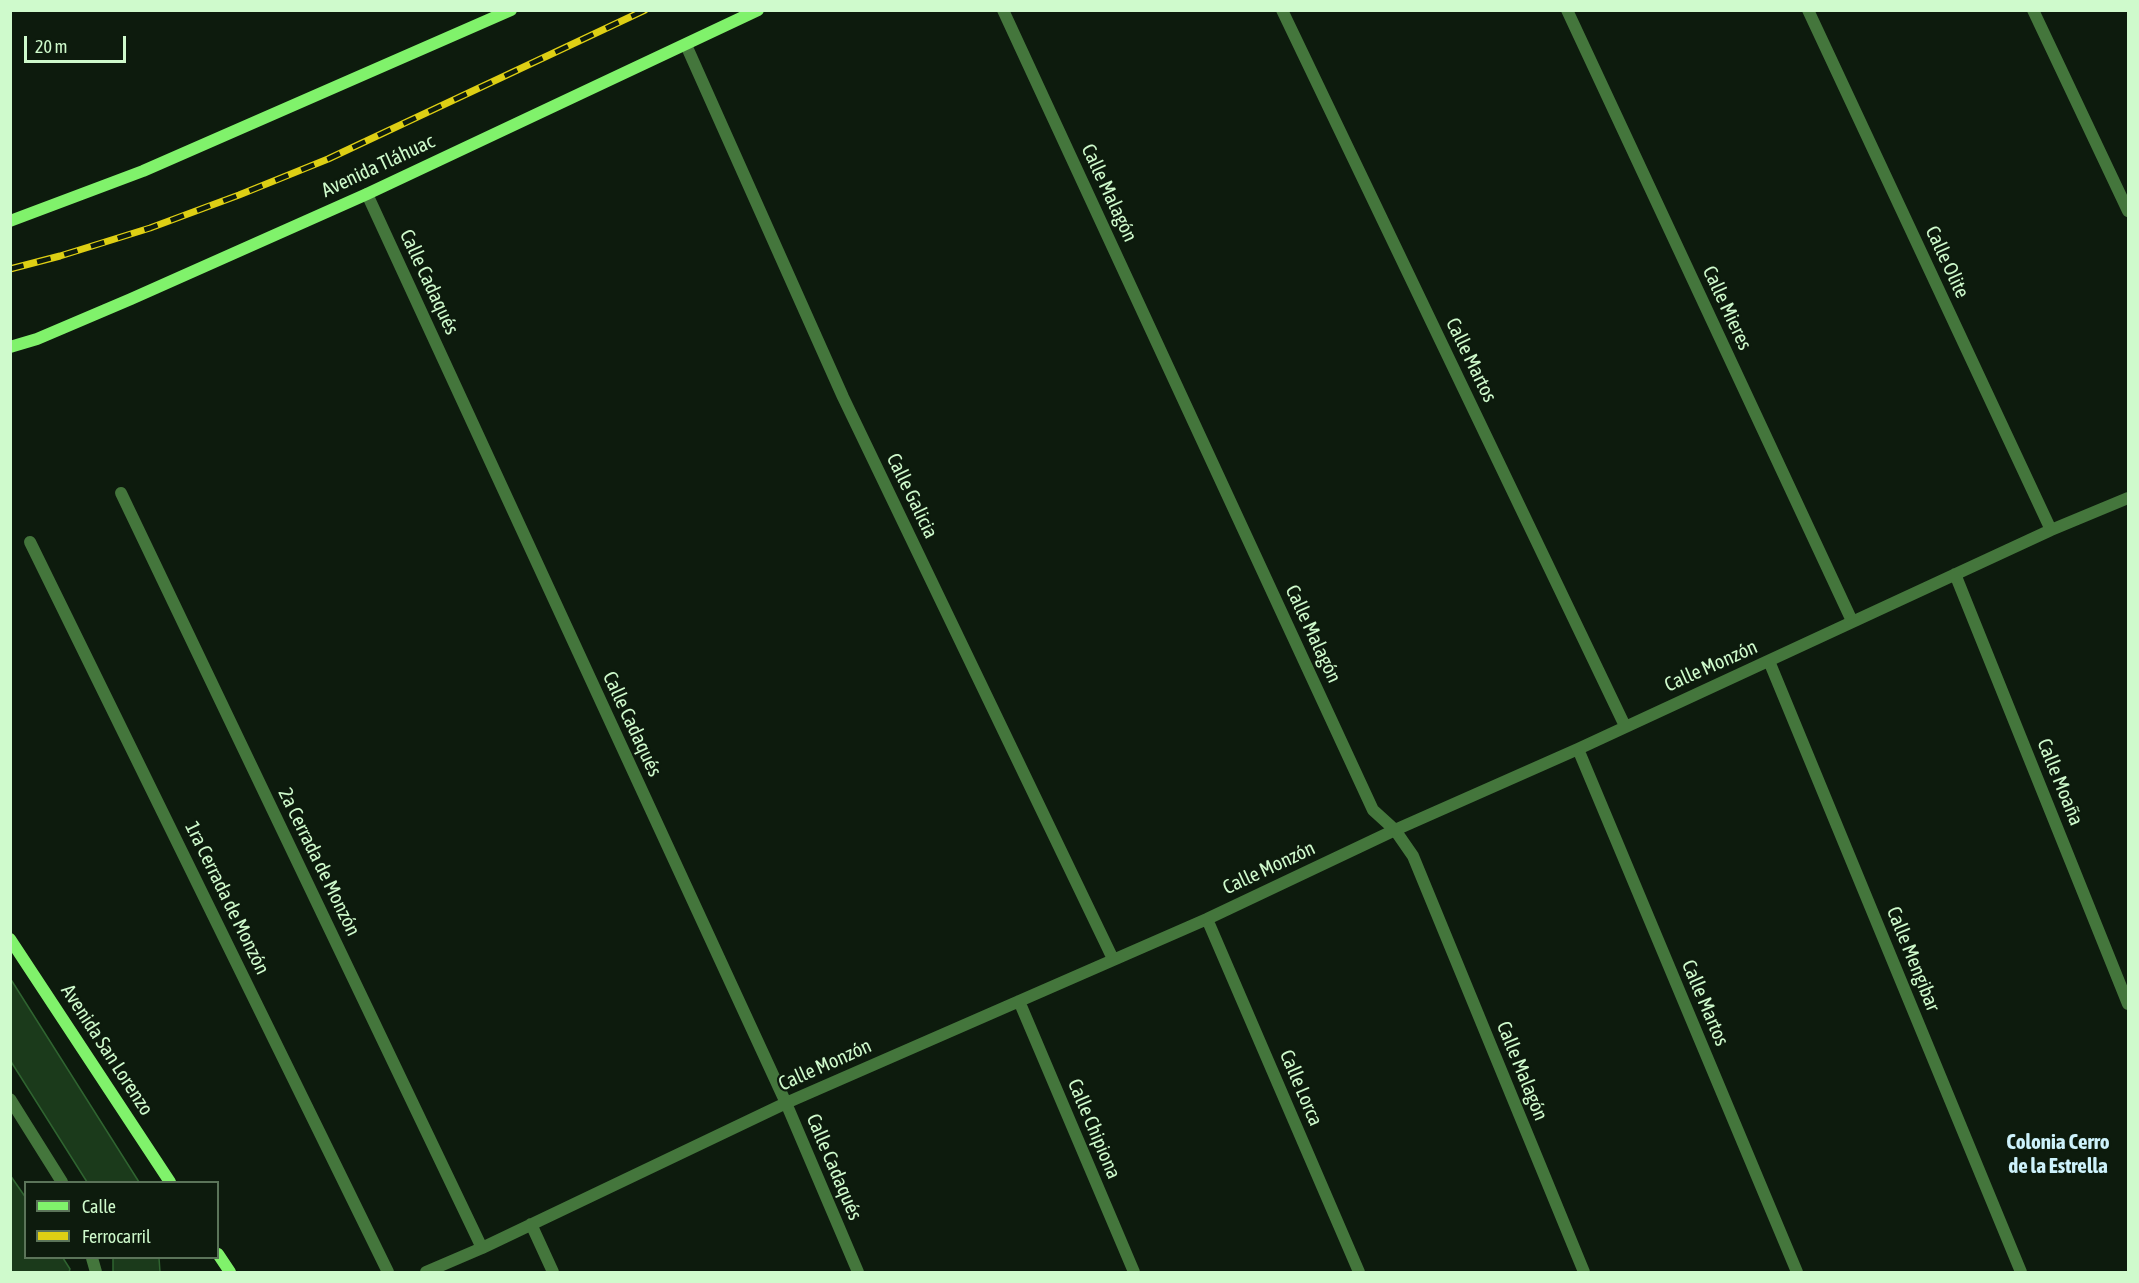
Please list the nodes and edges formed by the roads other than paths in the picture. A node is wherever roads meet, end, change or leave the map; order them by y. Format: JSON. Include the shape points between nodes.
{"nodes":[{"id":1,"x":511,"y":10,"type":"edge"},
{"id":2,"x":758,"y":10,"type":"edge"},
{"id":3,"x":1003,"y":10,"type":"edge"},
{"id":4,"x":1282,"y":10,"type":"edge"},
{"id":5,"x":1567,"y":10,"type":"edge"},
{"id":6,"x":1808,"y":10,"type":"edge"},
{"id":7,"x":2033,"y":10,"type":"edge"},
{"id":8,"x":686,"y":45,"type":"junction"},
{"id":9,"x":367,"y":194,"type":"junction"},
{"id":10,"x":2128,"y":211,"type":"edge"},
{"id":11,"x":10,"y":221,"type":"edge"},
{"id":12,"x":10,"y":347,"type":"edge"},
{"id":13,"x":122,"y":493,"type":"dead end"},
{"id":14,"x":2128,"y":498,"type":"edge"},
{"id":15,"x":2051,"y":530,"type":"junction"},
{"id":16,"x":30,"y":542,"type":"dead end"},
{"id":17,"x":1955,"y":574,"type":"junction"},
{"id":18,"x":1852,"y":621,"type":"junction"},
{"id":19,"x":1769,"y":661,"type":"junction"},
{"id":20,"x":1624,"y":726,"type":"junction"},
{"id":21,"x":1578,"y":749,"type":"junction"},
{"id":22,"x":1395,"y":830,"type":"junction"},
{"id":23,"x":1207,"y":919,"type":"junction"},
{"id":24,"x":10,"y":939,"type":"edge"},
{"id":25,"x":1113,"y":959,"type":"junction"},
{"id":26,"x":1019,"y":1001,"type":"junction"},
{"id":27,"x":2128,"y":1004,"type":"edge"},
{"id":28,"x":10,"y":1099,"type":"edge"},
{"id":29,"x":786,"y":1103,"type":"junction"},
{"id":30,"x":61,"y":1181,"type":"edge"},
{"id":31,"x":169,"y":1181,"type":"edge"},
{"id":32,"x":531,"y":1224,"type":"junction"},
{"id":33,"x":482,"y":1248,"type":"junction"},
{"id":34,"x":219,"y":1256,"type":"edge"},
{"id":35,"x":230,"y":1272,"type":"edge"},
{"id":36,"x":388,"y":1272,"type":"edge"},
{"id":37,"x":426,"y":1272,"type":"edge"},
{"id":38,"x":553,"y":1272,"type":"edge"},
{"id":39,"x":858,"y":1272,"type":"edge"},
{"id":40,"x":1134,"y":1272,"type":"edge"},
{"id":41,"x":1359,"y":1272,"type":"edge"},
{"id":42,"x":1584,"y":1272,"type":"edge"},
{"id":43,"x":1797,"y":1272,"type":"edge"},
{"id":44,"x":2020,"y":1272,"type":"edge"}],
"edges":[{"from":1,"to":11,"type":"main road","via":[[143,171]]},
{"from":2,"to":8,"type":"main road","name":"Avenida Tláhuac"},
{"from":3,"to":22,"type":"street","name":"Calle Malagón","via":[[1373,810]]},
{"from":4,"to":20,"type":"street","name":"Calle Martos"},
{"from":5,"to":18,"type":"street","name":"Calle Mieres"},
{"from":6,"to":15,"type":"street","name":"Calle Olite"},
{"from":7,"to":10,"type":"street"},
{"from":8,"to":9,"type":"main road","name":"Avenida Tláhuac"},
{"from":8,"to":25,"type":"street","name":"Calle Galicia","via":[[843,397]]},
{"from":9,"to":12,"type":"main road","name":"Avenida Tláhuac","via":[[37,339]]},
{"from":9,"to":29,"type":"street","name":"Calle Cadaqués"},
{"from":13,"to":33,"type":"street","name":"2a Cerrada de Monzón"},
{"from":14,"to":15,"type":"street","name":"Calle Monzón"},
{"from":15,"to":17,"type":"street","name":"Calle Monzón"},
{"from":16,"to":36,"type":"street","name":"1ra Cerrada de Monzón"},
{"from":17,"to":18,"type":"street","name":"Calle Monzón"},
{"from":17,"to":27,"type":"street","name":"Calle Moaña"},
{"from":18,"to":19,"type":"street","name":"Calle Monzón"},
{"from":19,"to":20,"type":"street","name":"Calle Monzón"},
{"from":19,"to":44,"type":"street","name":"Calle Mengibar"},
{"from":20,"to":21,"type":"street","name":"Calle Monzón"},
{"from":21,"to":22,"type":"street","name":"Calle Monzón"},
{"from":21,"to":43,"type":"street","name":"Calle Martos"},
{"from":22,"to":23,"type":"street","name":"Calle Monzón"},
{"from":22,"to":42,"type":"street","name":"Calle Malagón","via":[[1413,856]]},
{"from":23,"to":25,"type":"street","name":"Calle Monzón"},
{"from":23,"to":41,"type":"street","name":"Calle Lorca"},
{"from":24,"to":31,"type":"main road","name":"Avenida San Lorenzo"},
{"from":25,"to":26,"type":"street","name":"Calle Monzón"},
{"from":26,"to":29,"type":"street","name":"Calle Monzón"},
{"from":26,"to":40,"type":"street","name":"Calle Chipiona"},
{"from":28,"to":30,"type":"street"},
{"from":29,"to":32,"type":"street","name":"Calle Monzón"},
{"from":29,"to":39,"type":"street","name":"Calle Cadaqués"},
{"from":32,"to":33,"type":"street","name":"Calle Monzón"},
{"from":32,"to":38,"type":"street"},
{"from":33,"to":37,"type":"street","name":"Calle Monzón"},
{"from":34,"to":35,"type":"main road"}]}
